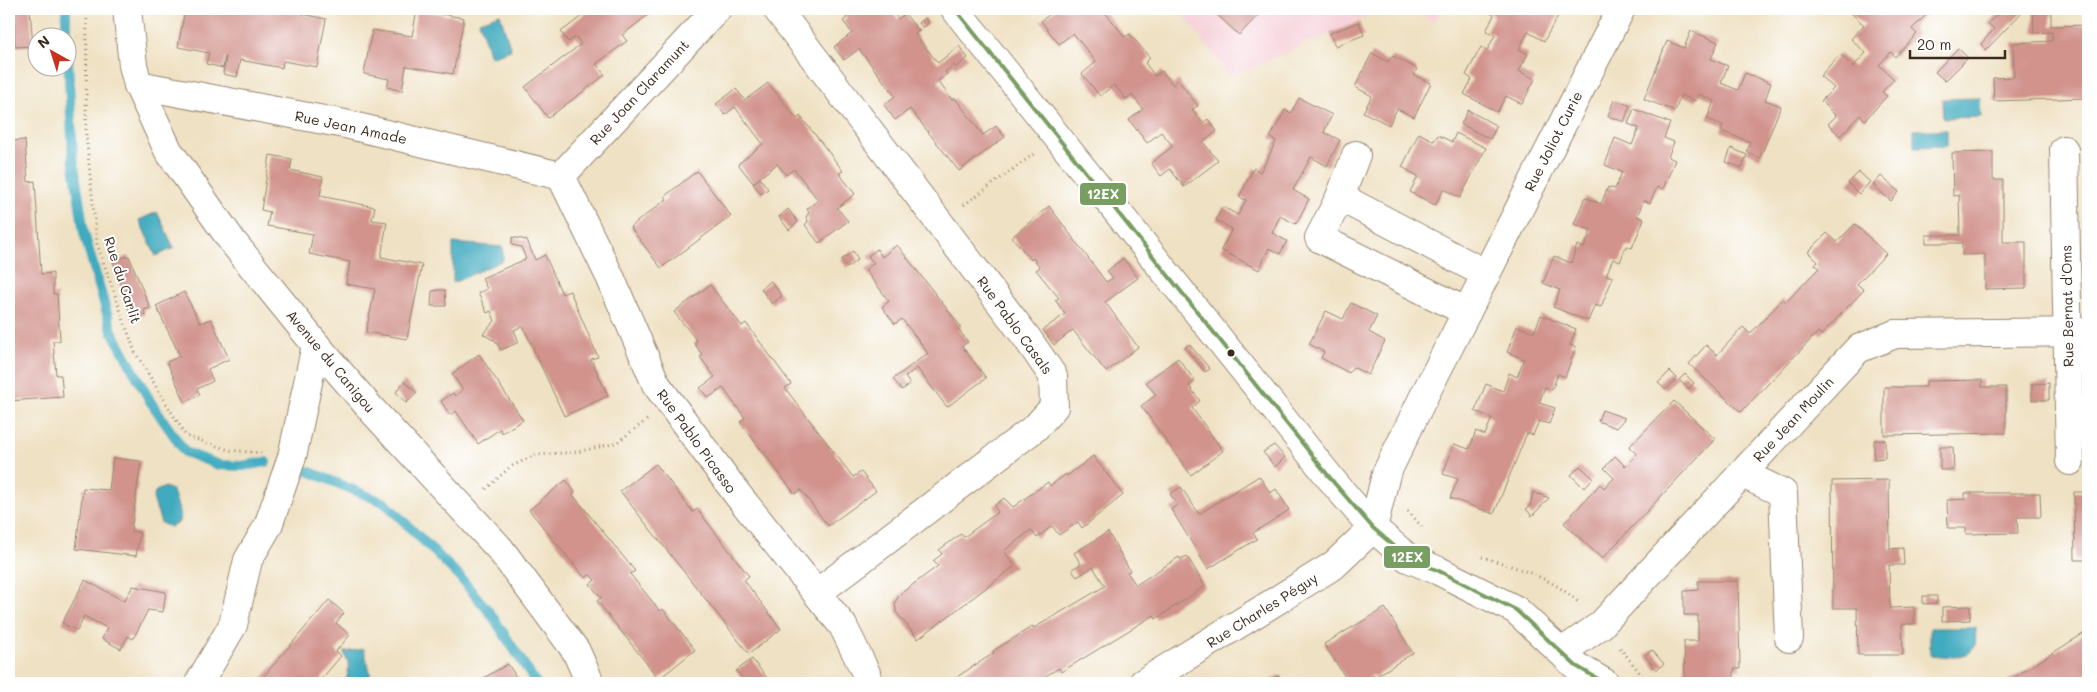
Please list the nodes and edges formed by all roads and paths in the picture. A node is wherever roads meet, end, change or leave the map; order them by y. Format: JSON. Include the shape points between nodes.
{"nodes":[{"id":1,"x":87,"y":9,"type":"edge"},
{"id":2,"x":127,"y":9,"type":"edge"},
{"id":3,"x":717,"y":9,"type":"edge"},
{"id":4,"x":777,"y":9,"type":"edge"},
{"id":5,"x":955,"y":9,"type":"edge"},
{"id":6,"x":1621,"y":9,"type":"edge"},
{"id":7,"x":138,"y":85,"type":"junction"},
{"id":8,"x":1056,"y":137,"type":"junction"},
{"id":9,"x":2064,"y":150,"type":"dead end"},
{"id":10,"x":1356,"y":154,"type":"dead end"},
{"id":11,"x":562,"y":176,"type":"junction"},
{"id":12,"x":1340,"y":197,"type":"junction"},
{"id":13,"x":940,"y":223,"type":"junction"},
{"id":14,"x":1486,"y":274,"type":"junction"},
{"id":15,"x":1467,"y":312,"type":"junction"},
{"id":16,"x":2078,"y":332,"type":"edge"},
{"id":17,"x":316,"y":345,"type":"junction"},
{"id":18,"x":670,"y":404,"type":"junction"},
{"id":19,"x":292,"y":457,"type":"junction"},
{"id":20,"x":2070,"y":461,"type":"dead end"},
{"id":21,"x":1743,"y":474,"type":"junction"},
{"id":22,"x":464,"y":509,"type":"junction"},
{"id":23,"x":1373,"y":528,"type":"junction"},
{"id":24,"x":817,"y":593,"type":"junction"},
{"id":25,"x":1789,"y":638,"type":"dead end"},
{"id":26,"x":1573,"y":667,"type":"edge"},
{"id":27,"x":199,"y":683,"type":"edge"},
{"id":28,"x":590,"y":683,"type":"edge"},
{"id":29,"x":868,"y":683,"type":"edge"},
{"id":30,"x":1143,"y":683,"type":"edge"},
{"id":31,"x":1605,"y":683,"type":"edge"}],
"edges":[{"from":1,"to":19,"type":"path","name":"Rue du Carlit","via":[[86,134],[97,244],[135,352],[186,436],[229,450]]},
{"from":2,"to":7,"type":"street","name":"Avenue du Canigou"},
{"from":3,"to":11,"type":"street","name":"Rue Joan Claramunt"},
{"from":4,"to":13,"type":"street","name":"Rue Pablo Casals"},
{"from":5,"to":8,"type":"street"},
{"from":6,"to":14,"type":"street","name":"Rue Joliot Curie"},
{"from":7,"to":11,"type":"street","name":"Rue Jean Amade","via":[[344,124]]},
{"from":7,"to":17,"type":"street","name":"Avenue du Canigou","via":[[168,150],[232,241]]},
{"from":8,"to":13,"type":"path"},
{"from":8,"to":23,"type":"street","via":[[1334,484]]},
{"from":9,"to":16,"type":"street","name":"Rue Bernat d'Oms"},
{"from":10,"to":12,"type":"street"},
{"from":11,"to":18,"type":"street","name":"Rue Pablo Picasso","via":[[656,384]]},
{"from":12,"to":14,"type":"street"},
{"from":12,"to":15,"type":"street","via":[[1319,238]]},
{"from":13,"to":24,"type":"street","name":"Rue Pablo Casals","via":[[1053,376],[1054,407],[1036,427]]},
{"from":14,"to":15,"type":"street","name":"Rue Joliot Curie"},
{"from":15,"to":23,"type":"street","name":"Rue Joliot Curie","via":[[1386,474]]},
{"from":16,"to":20,"type":"street","name":"Rue Bernat d'Oms"},
{"from":16,"to":21,"type":"street","name":"Rue Jean Moulin","via":[[1895,334],[1858,349]]},
{"from":17,"to":19,"type":"street"},
{"from":17,"to":22,"type":"street","name":"Avenue du Canigou"},
{"from":18,"to":22,"type":"path","via":[[616,443],[577,452],[536,455],[510,468]]},
{"from":18,"to":24,"type":"street","name":"Rue Pablo Picasso","via":[[736,494]]},
{"from":19,"to":27,"type":"street","via":[[268,526],[248,560],[233,625]]},
{"from":21,"to":25,"type":"street","via":[[1783,492]]},
{"from":21,"to":26,"type":"street","name":"Rue Jean Moulin","via":[[1601,625]]},
{"from":22,"to":28,"type":"street","name":"Avenue du Canigou","via":[[500,549],[576,650]]},
{"from":23,"to":26,"type":"street","via":[[1408,558],[1516,610]]},
{"from":23,"to":30,"type":"street","name":"Rue Charles Péguy","via":[[1334,565]]},
{"from":24,"to":29,"type":"street","name":"Rue Pablo Picasso","via":[[843,626]]},
{"from":26,"to":31,"type":"street"}]}
